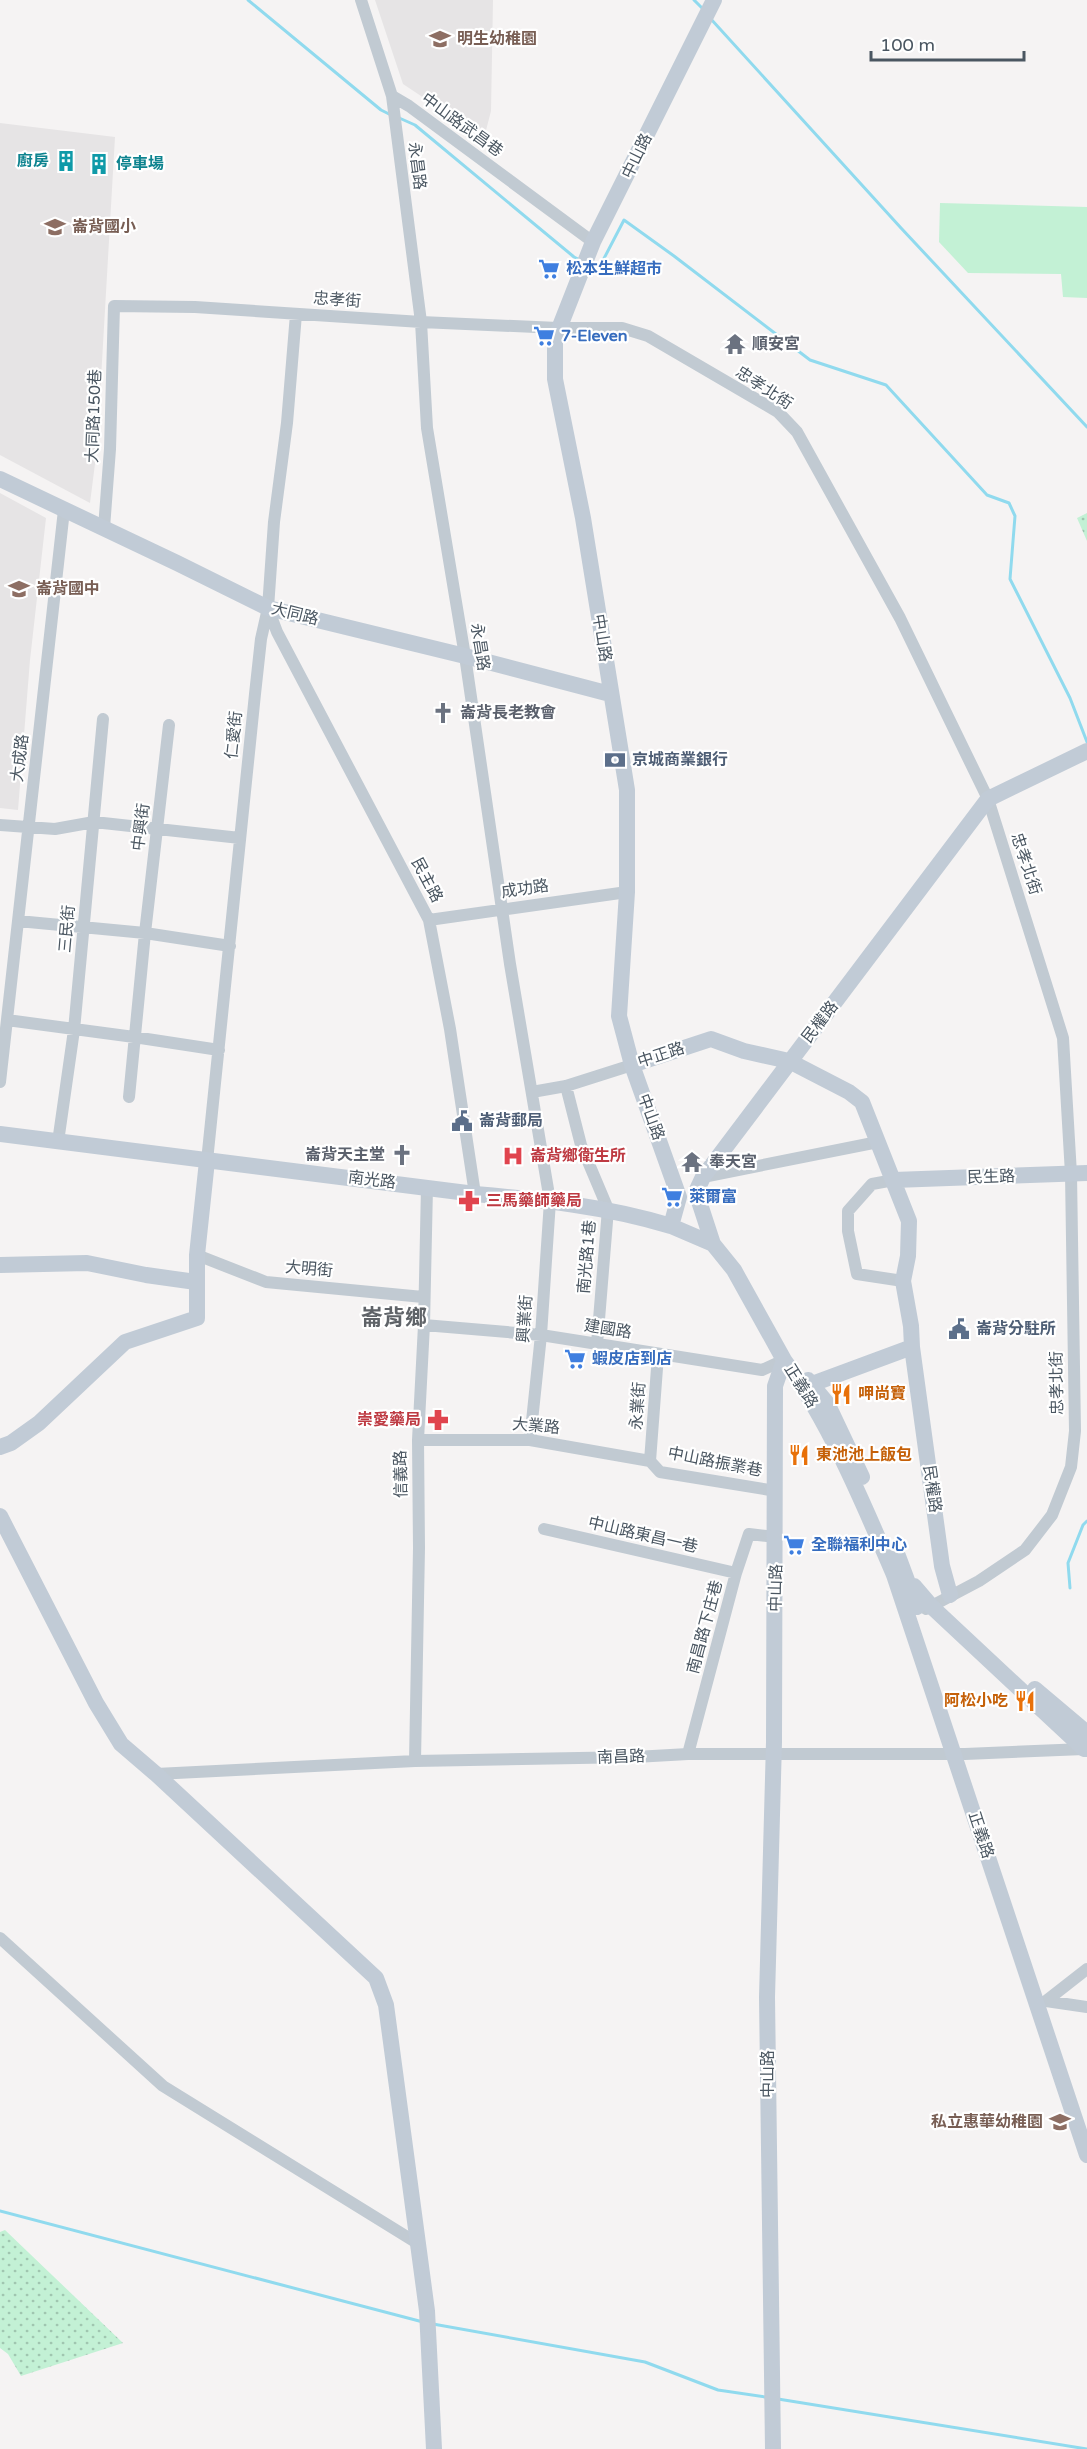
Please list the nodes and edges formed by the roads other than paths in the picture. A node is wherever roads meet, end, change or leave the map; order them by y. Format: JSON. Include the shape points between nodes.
{"nodes":[{"id":1,"x":361,"y":0,"type":"edge"},
{"id":2,"x":714,"y":0,"type":"edge"},
{"id":3,"x":392,"y":96,"type":"junction"},
{"id":4,"x":593,"y":242,"type":"junction"},
{"id":5,"x":114,"y":306,"type":"joint"},
{"id":6,"x":297,"y":314,"type":"junction"},
{"id":7,"x":421,"y":322,"type":"junction"},
{"id":8,"x":558,"y":328,"type":"junction"},
{"id":9,"x":0,"y":479,"type":"edge"},
{"id":10,"x":64,"y":510,"type":"junction"},
{"id":11,"x":104,"y":528,"type":"junction"},
{"id":12,"x":268,"y":608,"type":"junction"},
{"id":13,"x":277,"y":632,"type":"junction"},
{"id":14,"x":261,"y":639,"type":"junction"},
{"id":15,"x":465,"y":656,"type":"junction"},
{"id":16,"x":610,"y":694,"type":"junction"},
{"id":17,"x":103,"y":719,"type":"dead end"},
{"id":18,"x":169,"y":725,"type":"dead end"},
{"id":19,"x":1087,"y":751,"type":"edge"},
{"id":20,"x":987,"y":799,"type":"junction"},
{"id":21,"x":94,"y":822,"type":"junction"},
{"id":22,"x":0,"y":825,"type":"edge"},
{"id":23,"x":28,"y":828,"type":"junction"},
{"id":24,"x":157,"y":829,"type":"junction"},
{"id":25,"x":240,"y":838,"type":"junction"},
{"id":26,"x":627,"y":892,"type":"junction"},
{"id":27,"x":501,"y":909,"type":"junction"},
{"id":28,"x":429,"y":920,"type":"junction"},
{"id":29,"x":18,"y":921,"type":"junction"},
{"id":30,"x":84,"y":927,"type":"junction"},
{"id":31,"x":145,"y":933,"type":"junction"},
{"id":32,"x":231,"y":946,"type":"junction"},
{"id":33,"x":7,"y":1020,"type":"junction"},
{"id":34,"x":74,"y":1030,"type":"junction"},
{"id":35,"x":134,"y":1037,"type":"junction"},
{"id":36,"x":219,"y":1050,"type":"junction"},
{"id":37,"x":789,"y":1061,"type":"junction"},
{"id":38,"x":632,"y":1065,"type":"junction"},
{"id":39,"x":0,"y":1082,"type":"edge"},
{"id":40,"x":566,"y":1086,"type":"junction"},
{"id":41,"x":532,"y":1092,"type":"junction"},
{"id":42,"x":129,"y":1097,"type":"dead end"},
{"id":43,"x":0,"y":1134,"type":"edge"},
{"id":44,"x":58,"y":1142,"type":"junction"},
{"id":45,"x":878,"y":1142,"type":"junction"},
{"id":46,"x":207,"y":1161,"type":"junction"},
{"id":47,"x":1079,"y":1173,"type":"edge"},
{"id":48,"x":894,"y":1180,"type":"junction"},
{"id":49,"x":427,"y":1187,"type":"junction"},
{"id":50,"x":693,"y":1189,"type":"junction"},
{"id":51,"x":475,"y":1194,"type":"junction"},
{"id":52,"x":550,"y":1201,"type":"junction"},
{"id":53,"x":608,"y":1209,"type":"junction"},
{"id":54,"x":671,"y":1226,"type":"junction"},
{"id":55,"x":713,"y":1244,"type":"junction"},
{"id":56,"x":197,"y":1255,"type":"junction"},
{"id":57,"x":0,"y":1264,"type":"edge"},
{"id":58,"x":903,"y":1281,"type":"junction"},
{"id":59,"x":196,"y":1282,"type":"junction"},
{"id":60,"x":423,"y":1297,"type":"junction"},
{"id":61,"x":424,"y":1325,"type":"junction"},
{"id":62,"x":541,"y":1335,"type":"junction"},
{"id":63,"x":597,"y":1344,"type":"junction"},
{"id":64,"x":912,"y":1347,"type":"junction"},
{"id":65,"x":658,"y":1354,"type":"junction"},
{"id":66,"x":784,"y":1360,"type":"junction"},
{"id":67,"x":808,"y":1385,"type":"junction"},
{"id":68,"x":418,"y":1440,"type":"junction"},
{"id":69,"x":530,"y":1440,"type":"junction"},
{"id":70,"x":0,"y":1447,"type":"edge"},
{"id":71,"x":650,"y":1461,"type":"junction"},
{"id":72,"x":776,"y":1491,"type":"junction"},
{"id":73,"x":0,"y":1516,"type":"edge"},
{"id":74,"x":544,"y":1529,"type":"dead end"},
{"id":75,"x":776,"y":1537,"type":"junction"},
{"id":76,"x":736,"y":1573,"type":"junction"},
{"id":77,"x":901,"y":1577,"type":"junction"},
{"id":78,"x":950,"y":1594,"type":"junction"},
{"id":79,"x":919,"y":1612,"type":"junction"},
{"id":80,"x":1086,"y":1746,"type":"edge"},
{"id":81,"x":688,"y":1754,"type":"junction"},
{"id":82,"x":774,"y":1754,"type":"junction"},
{"id":83,"x":960,"y":1754,"type":"junction"},
{"id":84,"x":415,"y":1761,"type":"junction"},
{"id":85,"x":156,"y":1774,"type":"junction"},
{"id":86,"x":0,"y":1938,"type":"edge"},
{"id":87,"x":1087,"y":1969,"type":"edge"},
{"id":88,"x":1041,"y":2002,"type":"junction"},
{"id":89,"x":1087,"y":2007,"type":"edge"},
{"id":90,"x":1087,"y":2124,"type":"edge"},
{"id":91,"x":1087,"y":2155,"type":"edge"},
{"id":92,"x":417,"y":2243,"type":"junction"},
{"id":93,"x":434,"y":2449,"type":"edge"},
{"id":94,"x":773,"y":2449,"type":"edge"}],
"edges":[{"from":1,"to":3,"type":"street"},
{"from":2,"to":4,"type":"street","name":"中山路"},
{"from":3,"to":4,"type":"street","name":"中山路武昌巷"},
{"from":3,"to":7,"type":"street","name":"永昌路"},
{"from":4,"to":8,"type":"street","name":"中山路"},
{"from":5,"to":6,"type":"street","name":"忠孝街"},
{"from":5,"to":11,"type":"street","name":"大同路150巷"},
{"from":6,"to":7,"type":"street","name":"忠孝街"},
{"from":6,"to":12,"type":"street","name":"仁愛街"},
{"from":7,"to":8,"type":"street","name":"忠孝街"},
{"from":7,"to":15,"type":"street","name":"永昌路","via":[[427,428]]},
{"from":8,"to":16,"type":"street","name":"中山路","via":[[555,379],[583,518]]},
{"from":8,"to":20,"type":"street","name":"忠孝北街","via":[[622,328],[648,336],[778,412],[797,432],[900,618]]},
{"from":9,"to":10,"type":"street","name":"大同路"},
{"from":10,"to":11,"type":"street","name":"大同路"},
{"from":10,"to":23,"type":"street","name":"大成路"},
{"from":11,"to":12,"type":"street","name":"大同路"},
{"from":12,"to":13,"type":"street","name":"民主路"},
{"from":12,"to":14,"type":"street","name":"仁愛街"},
{"from":12,"to":15,"type":"street","name":"大同路"},
{"from":13,"to":14,"type":"street"},
{"from":13,"to":28,"type":"street","name":"民主路"},
{"from":14,"to":25,"type":"street","name":"仁愛街"},
{"from":15,"to":16,"type":"street","name":"大同路"},
{"from":15,"to":27,"type":"street","name":"永昌路"},
{"from":16,"to":26,"type":"street","name":"中山路","via":[[627,790]]},
{"from":17,"to":21,"type":"street","name":"三民街"},
{"from":18,"to":24,"type":"street","name":"中興街"},
{"from":19,"to":20,"type":"street","name":"民權路"},
{"from":20,"to":37,"type":"street","name":"民權路"},
{"from":20,"to":47,"type":"street","name":"忠孝北街","via":[[1063,1038]]},
{"from":21,"to":23,"type":"street","via":[[55,829]]},
{"from":21,"to":24,"type":"street"},
{"from":21,"to":30,"type":"street","name":"三民街"},
{"from":22,"to":23,"type":"street"},
{"from":23,"to":29,"type":"street","name":"大成路"},
{"from":24,"to":25,"type":"street"},
{"from":24,"to":31,"type":"street","name":"中興街"},
{"from":25,"to":32,"type":"street","name":"仁愛街"},
{"from":26,"to":27,"type":"street","name":"成功路"},
{"from":26,"to":38,"type":"street","name":"中山路","via":[[619,1016]]},
{"from":27,"to":28,"type":"street","name":"成功路"},
{"from":27,"to":41,"type":"street","name":"永昌路"},
{"from":28,"to":51,"type":"street","name":"民主路"},
{"from":29,"to":30,"type":"street"},
{"from":29,"to":33,"type":"street","name":"大成路"},
{"from":30,"to":31,"type":"street"},
{"from":30,"to":34,"type":"street","name":"三民街"},
{"from":31,"to":32,"type":"street"},
{"from":31,"to":35,"type":"street"},
{"from":32,"to":36,"type":"street","name":"仁愛街"},
{"from":33,"to":34,"type":"street"},
{"from":33,"to":39,"type":"street","name":"大成路"},
{"from":34,"to":35,"type":"street"},
{"from":34,"to":44,"type":"street","name":"三民街"},
{"from":35,"to":36,"type":"street"},
{"from":35,"to":42,"type":"street"},
{"from":36,"to":46,"type":"street","name":"仁愛街"},
{"from":37,"to":38,"type":"street","name":"中正路","via":[[711,1039]]},
{"from":37,"to":45,"type":"street","name":"民權路","via":[[862,1102]]},
{"from":37,"to":50,"type":"street"},
{"from":38,"to":40,"type":"street","name":"中正路"},
{"from":38,"to":50,"type":"street","name":"中山路"},
{"from":40,"to":41,"type":"street","name":"中正路"},
{"from":40,"to":53,"type":"street","via":[[581,1145]]},
{"from":41,"to":52,"type":"street","name":"永昌路"},
{"from":43,"to":44,"type":"street","name":"南光路"},
{"from":44,"to":46,"type":"street","name":"南光路"},
{"from":45,"to":48,"type":"street","name":"民權路"},
{"from":45,"to":50,"type":"street"},
{"from":46,"to":49,"type":"street","name":"南光路"},
{"from":46,"to":56,"type":"street"},
{"from":47,"to":48,"type":"street","name":"民生路"},
{"from":47,"to":78,"type":"street","name":"忠孝北街","via":[[1075,1431],[1071,1467],[1052,1515],[1025,1550],[979,1581]]},
{"from":48,"to":58,"type":"street","name":"民權路","via":[[909,1221]]},
{"from":48,"to":58,"type":"street","via":[[873,1184],[848,1211],[848,1231],[857,1274]]},
{"from":49,"to":51,"type":"street","name":"南光路"},
{"from":49,"to":60,"type":"street","name":"信義路"},
{"from":50,"to":54,"type":"street"},
{"from":50,"to":55,"type":"street","name":"中山路"},
{"from":51,"to":52,"type":"street","name":"南光路"},
{"from":52,"to":53,"type":"street","name":"南光路"},
{"from":52,"to":62,"type":"street","name":"興業街"},
{"from":53,"to":54,"type":"street","name":"南光路"},
{"from":53,"to":63,"type":"street","name":"南光路1巷"},
{"from":54,"to":55,"type":"street","name":"南光路"},
{"from":55,"to":66,"type":"street","name":"中山路","via":[[734,1270]]},
{"from":56,"to":59,"type":"street"},
{"from":56,"to":60,"type":"street","name":"大明街","via":[[266,1282]]},
{"from":57,"to":59,"type":"street","via":[[87,1263]]},
{"from":58,"to":64,"type":"street","name":"民權路"},
{"from":59,"to":70,"type":"street","via":[[196,1318],[125,1342],[39,1423]]},
{"from":60,"to":61,"type":"street","name":"信義路"},
{"from":61,"to":62,"type":"street","name":"建國路"},
{"from":61,"to":68,"type":"street","name":"信義路"},
{"from":62,"to":63,"type":"street","name":"建國路"},
{"from":62,"to":69,"type":"street","name":"興業街"},
{"from":63,"to":65,"type":"street","name":"建國路"},
{"from":64,"to":67,"type":"street"},
{"from":64,"to":78,"type":"street","name":"民權路","via":[[942,1566]]},
{"from":65,"to":66,"type":"street","name":"建國路","via":[[762,1370]]},
{"from":65,"to":71,"type":"street","name":"永業街"},
{"from":66,"to":67,"type":"street","name":"正義路"},
{"from":66,"to":72,"type":"street","name":"中山路","via":[[775,1386]]},
{"from":67,"to":77,"type":"street","name":"正義路"},
{"from":68,"to":69,"type":"street","name":"大業路"},
{"from":68,"to":84,"type":"street","name":"信義路"},
{"from":69,"to":71,"type":"street","name":"大業路"},
{"from":71,"to":72,"type":"street","name":"中山路振業巷","via":[[660,1472]]},
{"from":72,"to":75,"type":"street","name":"中山路"},
{"from":73,"to":85,"type":"street","via":[[96,1703],[121,1744]]},
{"from":74,"to":76,"type":"street","name":"中山路東昌一巷"},
{"from":75,"to":76,"type":"street","name":"南昌路下庄巷","via":[[749,1534]]},
{"from":75,"to":82,"type":"street","name":"中山路"},
{"from":76,"to":81,"type":"street","name":"南昌路下庄巷"},
{"from":77,"to":79,"type":"street"},
{"from":77,"to":79,"type":"street","name":"正義路"},
{"from":78,"to":79,"type":"street","name":"忠孝北街"},
{"from":79,"to":80,"type":"street"},
{"from":79,"to":83,"type":"street","name":"正義路"},
{"from":80,"to":83,"type":"street","name":"南昌路"},
{"from":81,"to":82,"type":"street","name":"南昌路"},
{"from":81,"to":84,"type":"street","name":"南昌路"},
{"from":82,"to":83,"type":"street","name":"南昌路"},
{"from":82,"to":94,"type":"street","name":"中山路","via":[[767,1997]]},
{"from":83,"to":88,"type":"street","name":"正義路"},
{"from":84,"to":85,"type":"street","name":"南昌路"},
{"from":85,"to":92,"type":"street","via":[[376,1978],[386,2005]]},
{"from":86,"to":92,"type":"street","via":[[163,2086]]},
{"from":87,"to":88,"type":"street"},
{"from":88,"to":89,"type":"street"},
{"from":88,"to":90,"type":"street","name":"正義路"},
{"from":88,"to":91,"type":"street","name":"正義路"},
{"from":92,"to":93,"type":"street","via":[[428,2319]]}]}
